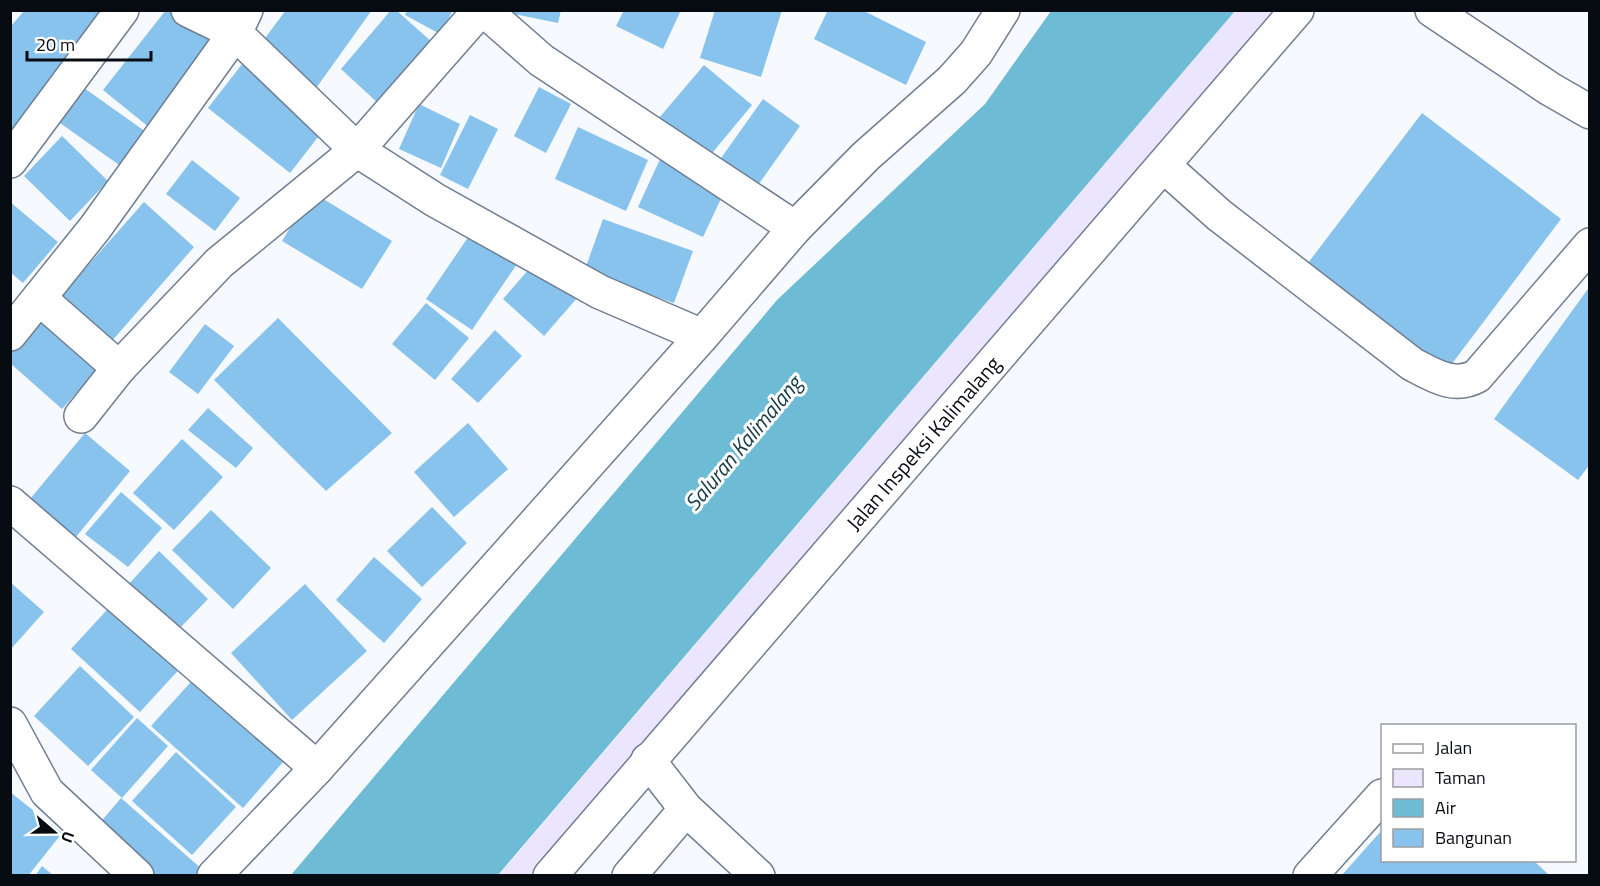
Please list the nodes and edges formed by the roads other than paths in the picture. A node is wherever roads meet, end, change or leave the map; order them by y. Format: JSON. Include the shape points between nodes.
{"nodes":[{"id":1,"x":122,"y":10,"type":"edge"},
{"id":2,"x":188,"y":10,"type":"edge"},
{"id":3,"x":482,"y":10,"type":"edge"},
{"id":4,"x":1003,"y":10,"type":"edge"},
{"id":5,"x":1297,"y":10,"type":"edge"},
{"id":6,"x":1432,"y":10,"type":"edge"},
{"id":7,"x":241,"y":22,"type":"edge"},
{"id":8,"x":1590,"y":112,"type":"edge"},
{"id":9,"x":357,"y":150,"type":"junction"},
{"id":10,"x":10,"y":161,"type":"edge"},
{"id":11,"x":1164,"y":166,"type":"junction"},
{"id":12,"x":795,"y":228,"type":"junction"},
{"id":13,"x":1590,"y":245,"type":"edge"},
{"id":14,"x":39,"y":298,"type":"junction"},
{"id":15,"x":10,"y":334,"type":"edge"},
{"id":16,"x":702,"y":336,"type":"junction"},
{"id":17,"x":119,"y":368,"type":"junction"},
{"id":18,"x":81,"y":416,"type":"dead end"},
{"id":19,"x":10,"y":503,"type":"edge"},
{"id":20,"x":10,"y":724,"type":"edge"},
{"id":21,"x":648,"y":759,"type":"junction"},
{"id":22,"x":317,"y":768,"type":"junction"},
{"id":23,"x":1381,"y":798,"type":"edge"},
{"id":24,"x":686,"y":809,"type":"junction"},
{"id":25,"x":137,"y":876,"type":"edge"},
{"id":26,"x":214,"y":876,"type":"edge"},
{"id":27,"x":550,"y":876,"type":"edge"},
{"id":28,"x":629,"y":876,"type":"edge"},
{"id":29,"x":758,"y":876,"type":"edge"},
{"id":30,"x":1310,"y":876,"type":"edge"}],
"edges":[{"from":1,"to":10,"type":"street"},
{"from":2,"to":7,"type":"street"},
{"from":3,"to":9,"type":"street"},
{"from":3,"to":12,"type":"street","via":[[541,60]]},
{"from":4,"to":12,"type":"street","via":[[952,80],[866,156]]},
{"from":5,"to":11,"type":"street","name":"Jalan Inspeksi Kalimalang"},
{"from":6,"to":8,"type":"street"},
{"from":7,"to":9,"type":"street"},
{"from":7,"to":14,"type":"street","via":[[95,228]]},
{"from":9,"to":16,"type":"street","via":[[435,200],[600,292]]},
{"from":9,"to":17,"type":"street","via":[[219,263]]},
{"from":11,"to":13,"type":"street","via":[[1219,215],[1412,364],[1446,381],[1477,376]]},
{"from":11,"to":21,"type":"street","name":"Jalan Inspeksi Kalimalang"},
{"from":12,"to":16,"type":"street"},
{"from":14,"to":15,"type":"street"},
{"from":14,"to":17,"type":"street"},
{"from":16,"to":22,"type":"street"},
{"from":17,"to":18,"type":"street"},
{"from":19,"to":22,"type":"street"},
{"from":20,"to":25,"type":"street","via":[[47,792]]},
{"from":21,"to":24,"type":"street"},
{"from":21,"to":27,"type":"street","name":"Jalan Inspeksi Kalimalang"},
{"from":22,"to":26,"type":"street"},
{"from":23,"to":30,"type":"street"},
{"from":24,"to":28,"type":"street"},
{"from":24,"to":29,"type":"street"}]}
